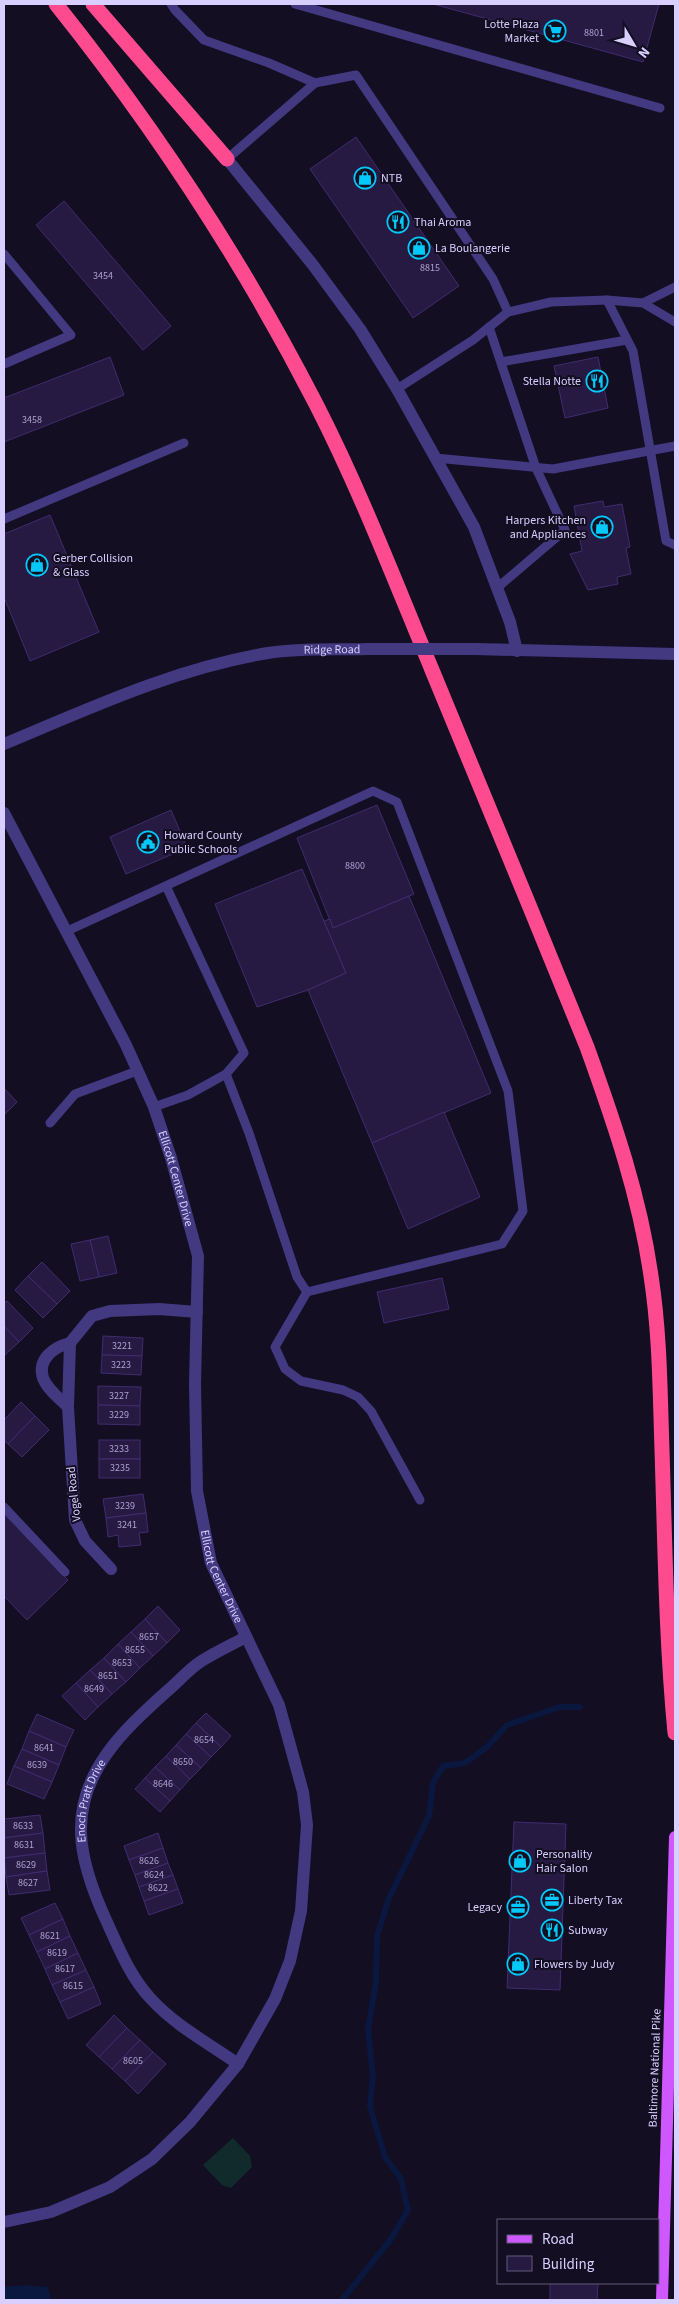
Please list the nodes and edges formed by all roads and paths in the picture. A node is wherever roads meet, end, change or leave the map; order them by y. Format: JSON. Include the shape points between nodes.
{"nodes":[{"id":1,"x":56,"y":4,"type":"edge"},
{"id":2,"x":94,"y":4,"type":"edge"},
{"id":3,"x":171,"y":4,"type":"edge"},
{"id":4,"x":295,"y":4,"type":"edge"},
{"id":5,"x":315,"y":83,"type":"junction"},
{"id":6,"x":660,"y":108,"type":"dead end"},
{"id":7,"x":227,"y":158,"type":"junction"},
{"id":8,"x":4,"y":254,"type":"edge"},
{"id":9,"x":675,"y":287,"type":"edge"},
{"id":10,"x":607,"y":300,"type":"junction"},
{"id":11,"x":642,"y":303,"type":"junction"},
{"id":12,"x":508,"y":312,"type":"junction"},
{"id":13,"x":675,"y":322,"type":"edge"},
{"id":14,"x":490,"y":327,"type":"junction"},
{"id":15,"x":627,"y":340,"type":"junction"},
{"id":16,"x":501,"y":362,"type":"junction"},
{"id":17,"x":4,"y":364,"type":"edge"},
{"id":18,"x":396,"y":389,"type":"junction"},
{"id":19,"x":184,"y":442,"type":"dead end"},
{"id":20,"x":675,"y":446,"type":"edge"},
{"id":21,"x":652,"y":451,"type":"junction"},
{"id":22,"x":435,"y":458,"type":"junction"},
{"id":23,"x":536,"y":468,"type":"junction"},
{"id":24,"x":4,"y":519,"type":"edge"},
{"id":25,"x":675,"y":545,"type":"edge"},
{"id":26,"x":497,"y":588,"type":"junction"},
{"id":27,"x":517,"y":651,"type":"junction"},
{"id":28,"x":675,"y":654,"type":"edge"},
{"id":29,"x":4,"y":744,"type":"edge"},
{"id":30,"x":4,"y":813,"type":"edge"},
{"id":31,"x":166,"y":886,"type":"junction"},
{"id":32,"x":65,"y":932,"type":"junction"},
{"id":33,"x":137,"y":1070,"type":"junction"},
{"id":34,"x":226,"y":1074,"type":"junction"},
{"id":35,"x":154,"y":1107,"type":"junction"},
{"id":36,"x":50,"y":1123,"type":"dead end"},
{"id":37,"x":307,"y":1292,"type":"junction"},
{"id":38,"x":197,"y":1312,"type":"junction"},
{"id":39,"x":70,"y":1343,"type":"junction"},
{"id":40,"x":68,"y":1408,"type":"junction"},
{"id":41,"x":420,"y":1500,"type":"dead end"},
{"id":42,"x":4,"y":1507,"type":"edge"},
{"id":43,"x":111,"y":1569,"type":"dead end"},
{"id":44,"x":65,"y":1572,"type":"dead end"},
{"id":45,"x":246,"y":1637,"type":"junction"},
{"id":46,"x":675,"y":1733,"type":"edge"},
{"id":47,"x":675,"y":1837,"type":"edge"},
{"id":48,"x":238,"y":2064,"type":"junction"},
{"id":49,"x":4,"y":2222,"type":"edge"},
{"id":50,"x":662,"y":2300,"type":"edge"}],
"edges":[{"from":1,"to":46,"type":"highway","via":[[161,143],[215,224],[317,405],[361,498],[587,1047],[637,1203],[651,1276],[659,1346],[668,1659]]},
{"from":2,"to":7,"type":"highway"},
{"from":3,"to":5,"type":"lane","via":[[204,40]]},
{"from":4,"to":6,"type":"lane"},
{"from":5,"to":7,"type":"lane"},
{"from":5,"to":12,"type":"lane","via":[[356,75],[493,279]]},
{"from":7,"to":18,"type":"street","via":[[360,329]]},
{"from":8,"to":17,"type":"lane","via":[[71,334]]},
{"from":9,"to":11,"type":"lane"},
{"from":10,"to":11,"type":"lane"},
{"from":10,"to":12,"type":"lane","via":[[551,302]]},
{"from":10,"to":15,"type":"lane"},
{"from":11,"to":13,"type":"lane"},
{"from":12,"to":14,"type":"lane"},
{"from":14,"to":16,"type":"lane"},
{"from":14,"to":18,"type":"lane"},
{"from":15,"to":16,"type":"lane"},
{"from":15,"to":21,"type":"lane","via":[[633,351]]},
{"from":16,"to":23,"type":"lane"},
{"from":18,"to":22,"type":"street"},
{"from":19,"to":24,"type":"lane"},
{"from":20,"to":21,"type":"lane"},
{"from":21,"to":23,"type":"lane","via":[[553,469]]},
{"from":21,"to":25,"type":"lane","via":[[666,541]]},
{"from":22,"to":23,"type":"lane"},
{"from":22,"to":26,"type":"street","via":[[474,527]]},
{"from":23,"to":26,"type":"lane","via":[[565,530]]},
{"from":26,"to":27,"type":"street"},
{"from":27,"to":28,"type":"street","name":"Ridge Road"},
{"from":27,"to":29,"type":"street","name":"Ridge Road","bridge":true,"via":[[367,649],[270,653],[203,666],[108,700]]},
{"from":30,"to":32,"type":"street","name":"Ellicott Center Drive"},
{"from":31,"to":32,"type":"lane"},
{"from":31,"to":34,"type":"lane","via":[[244,1053]]},
{"from":31,"to":37,"type":"lane","via":[[373,790],[397,802],[508,1091],[523,1211],[502,1244]]},
{"from":32,"to":33,"type":"street","name":"Ellicott Center Drive"},
{"from":33,"to":35,"type":"street","name":"Ellicott Center Drive"},
{"from":33,"to":36,"type":"lane","via":[[75,1094]]},
{"from":34,"to":35,"type":"lane"},
{"from":34,"to":37,"type":"lane","via":[[297,1277]]},
{"from":35,"to":38,"type":"street","name":"Ellicott Center Drive","via":[[198,1256]]},
{"from":37,"to":41,"type":"lane","via":[[275,1347],[285,1368],[301,1381],[358,1396],[370,1410]]},
{"from":38,"to":39,"type":"street","via":[[159,1309],[110,1311],[92,1316]]},
{"from":38,"to":45,"type":"street","name":"Ellicott Center Drive","via":[[197,1491],[211,1563]]},
{"from":39,"to":40,"type":"street","name":"Vogel Road"},
{"from":39,"to":40,"type":"street","via":[[57,1346],[42,1364],[43,1378]]},
{"from":40,"to":43,"type":"street","name":"Vogel Road","via":[[75,1520],[85,1541]]},
{"from":42,"to":44,"type":"lane"},
{"from":45,"to":48,"type":"street","name":"Ellicott Center Drive","via":[[278,1705],[290,1742],[303,1792],[307,1833],[301,1911],[290,1961],[275,1999]]},
{"from":45,"to":48,"type":"street","name":"Enoch Pratt Drive","via":[[199,1663],[141,1715],[107,1751],[91,1781],[81,1833],[87,1869],[100,1907],[138,1982],[178,2024]]},
{"from":47,"to":50,"type":"main road","name":"Baltimore National Pike"},
{"from":48,"to":49,"type":"street","name":"Ellicott Center Drive","via":[[190,2122],[152,2159],[110,2187],[51,2212]]}]}
